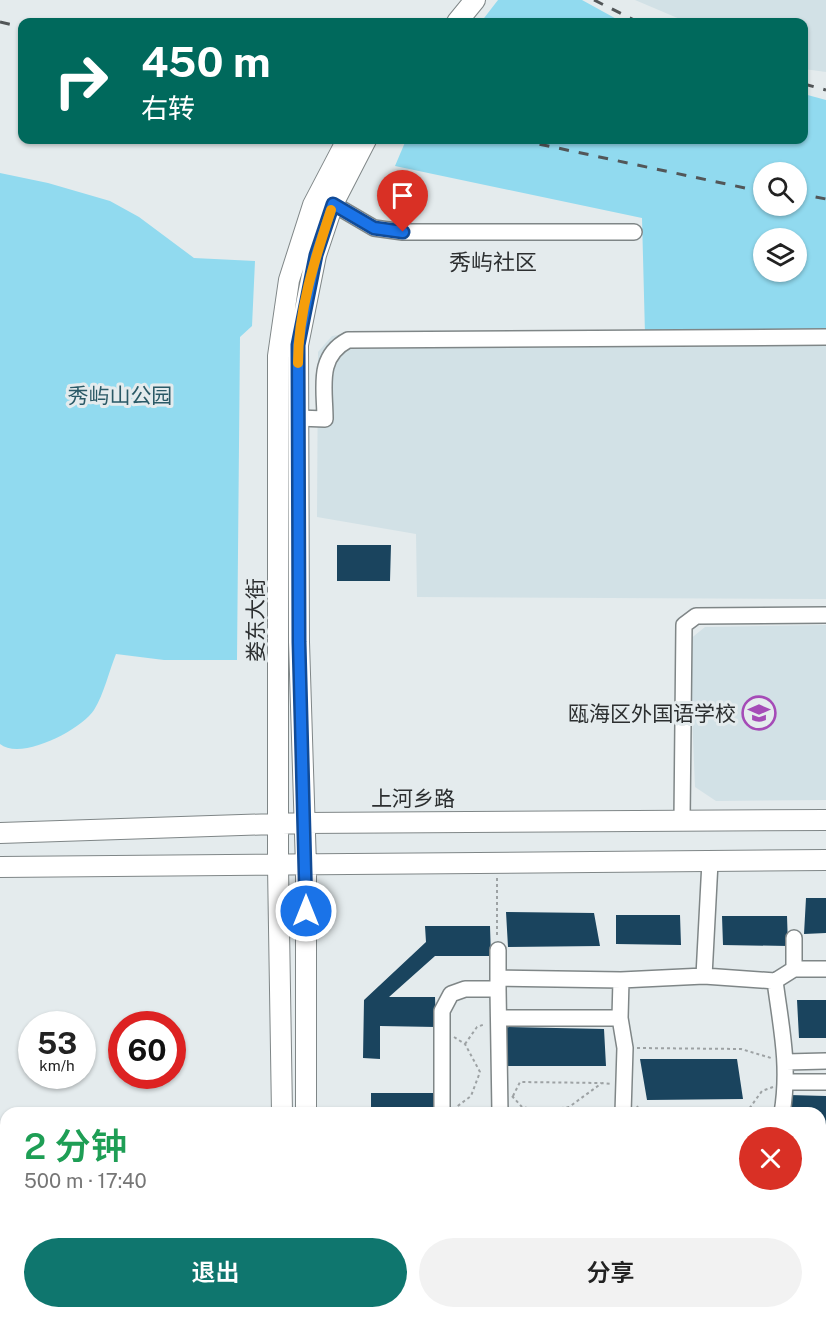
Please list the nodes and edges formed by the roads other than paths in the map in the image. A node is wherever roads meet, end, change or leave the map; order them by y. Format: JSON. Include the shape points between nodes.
{"nodes":[{"id":1,"x":459,"y":0,"type":"edge"},
{"id":2,"x":475,"y":0,"type":"edge"},
{"id":3,"x":443,"y":18,"type":"edge"},
{"id":4,"x":459,"y":18,"type":"edge"},
{"id":5,"x":345,"y":144,"type":"edge"},
{"id":6,"x":364,"y":144,"type":"edge"},
{"id":7,"x":333,"y":204,"type":"junction"},
{"id":8,"x":634,"y":232,"type":"dead end"},
{"id":9,"x":826,"y":337,"type":"edge"},
{"id":10,"x":298,"y":418,"type":"junction"},
{"id":11,"x":826,"y":615,"type":"edge"},
{"id":12,"x":682,"y":820,"type":"junction"},
{"id":13,"x":826,"y":820,"type":"edge"},
{"id":14,"x":304,"y":823,"type":"junction"},
{"id":15,"x":279,"y":825,"type":"junction"},
{"id":16,"x":0,"y":833,"type":"edge"},
{"id":17,"x":826,"y":860,"type":"edge"},
{"id":18,"x":710,"y":862,"type":"junction"},
{"id":19,"x":278,"y":866,"type":"junction"},
{"id":20,"x":306,"y":866,"type":"junction"},
{"id":21,"x":0,"y":867,"type":"edge"},
{"id":22,"x":794,"y":938,"type":"dead end"},
{"id":23,"x":498,"y":950,"type":"road end"},
{"id":24,"x":794,"y":969,"type":"junction"},
{"id":25,"x":826,"y":969,"type":"edge"},
{"id":26,"x":704,"y":976,"type":"junction"},
{"id":27,"x":621,"y":980,"type":"junction"},
{"id":28,"x":775,"y":981,"type":"junction"},
{"id":29,"x":498,"y":984,"type":"junction"},
{"id":30,"x":499,"y":1018,"type":"junction"},
{"id":31,"x":620,"y":1018,"type":"junction"},
{"id":32,"x":826,"y":1061,"type":"edge"},
{"id":33,"x":786,"y":1062,"type":"junction"},
{"id":34,"x":787,"y":1082,"type":"junction"},
{"id":35,"x":826,"y":1082,"type":"edge"},
{"id":36,"x":282,"y":1107,"type":"edge"},
{"id":37,"x":306,"y":1107,"type":"edge"},
{"id":38,"x":442,"y":1107,"type":"edge"},
{"id":39,"x":502,"y":1107,"type":"edge"},
{"id":40,"x":623,"y":1107,"type":"edge"},
{"id":41,"x":783,"y":1107,"type":"edge"}],
"edges":[{"from":1,"to":3,"type":"main road"},
{"from":2,"to":4,"type":"main road"},
{"from":5,"to":15,"type":"main road","name":"娄东大街","via":[[312,205],[289,280],[278,356]]},
{"from":6,"to":7,"type":"main road"},
{"from":7,"to":8,"type":"street","via":[[374,228],[403,232]]},
{"from":7,"to":10,"type":"main road","via":[[316,255],[298,345]]},
{"from":9,"to":10,"type":"street","via":[[348,340],[338,345],[325,361],[325,419]]},
{"from":10,"to":14,"type":"main road"},
{"from":11,"to":12,"type":"street","via":[[696,616],[684,625]]},
{"from":12,"to":13,"type":"main road","name":"上河乡路"},
{"from":12,"to":14,"type":"main road","name":"上河乡路"},
{"from":14,"to":15,"type":"main road","name":"上河乡路"},
{"from":14,"to":20,"type":"main road"},
{"from":15,"to":16,"type":"main road","name":"上河乡路"},
{"from":15,"to":19,"type":"main road","name":"娄东大街"},
{"from":17,"to":18,"type":"main road"},
{"from":18,"to":20,"type":"main road"},
{"from":18,"to":26,"type":"street"},
{"from":19,"to":20,"type":"main road"},
{"from":19,"to":21,"type":"main road"},
{"from":19,"to":36,"type":"main road","name":"娄东大街"},
{"from":20,"to":37,"type":"main road"},
{"from":22,"to":24,"type":"street"},
{"from":23,"to":29,"type":"street"},
{"from":24,"to":25,"type":"street"},
{"from":24,"to":28,"type":"street"},
{"from":26,"to":27,"type":"street"},
{"from":26,"to":28,"type":"street"},
{"from":27,"to":29,"type":"street"},
{"from":27,"to":31,"type":"street"},
{"from":28,"to":33,"type":"street"},
{"from":29,"to":30,"type":"street"},
{"from":29,"to":38,"type":"street","via":[[451,994],[442,1011]]},
{"from":30,"to":31,"type":"street"},
{"from":30,"to":39,"type":"street","via":[[507,1096]]},
{"from":31,"to":40,"type":"street","via":[[625,1048]]},
{"from":32,"to":33,"type":"street"},
{"from":33,"to":34,"type":"street"},
{"from":34,"to":35,"type":"street"},
{"from":34,"to":41,"type":"street"}]}
